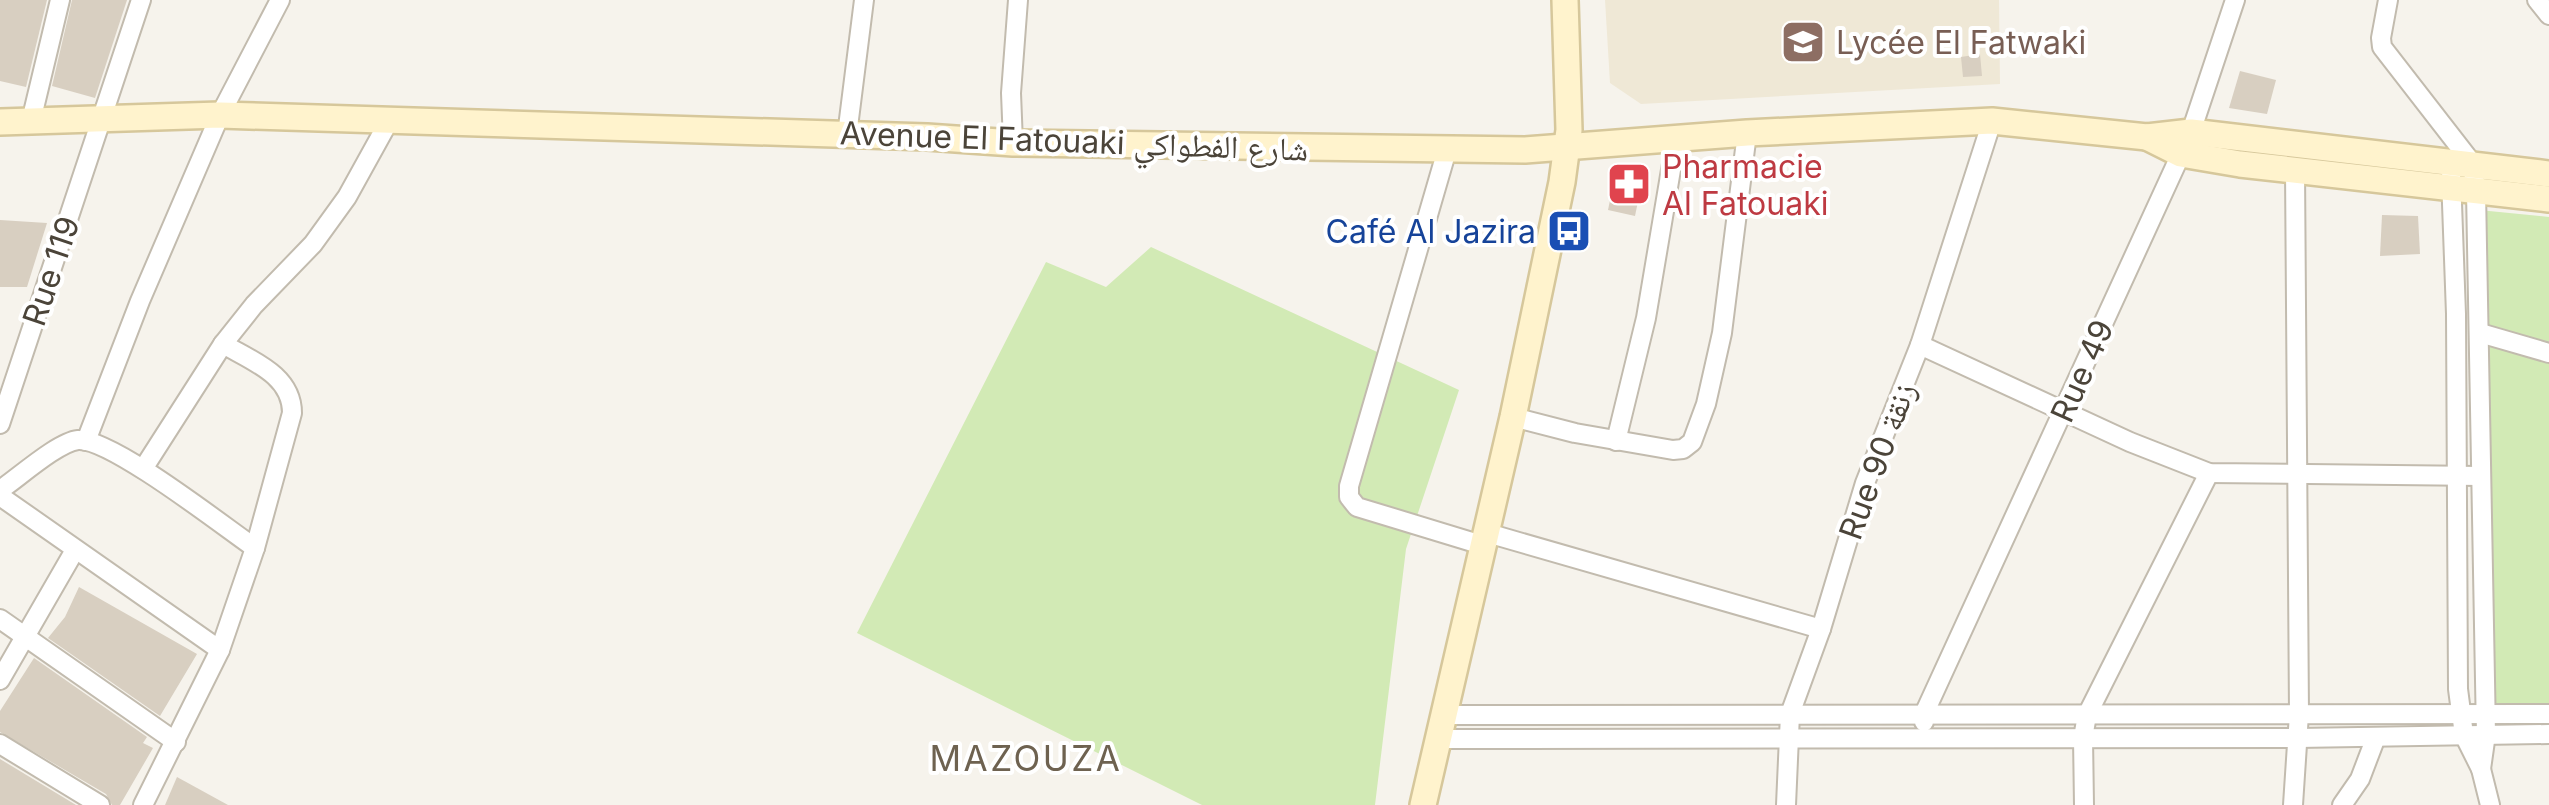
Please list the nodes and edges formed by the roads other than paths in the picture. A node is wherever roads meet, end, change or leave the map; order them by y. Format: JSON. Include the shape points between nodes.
{"nodes":[{"id":1,"x":60,"y":0,"type":"edge"},
{"id":2,"x":142,"y":0,"type":"edge"},
{"id":3,"x":280,"y":0,"type":"edge"},
{"id":4,"x":864,"y":0,"type":"edge"},
{"id":5,"x":1018,"y":0,"type":"edge"},
{"id":6,"x":1565,"y":0,"type":"edge"},
{"id":7,"x":2235,"y":0,"type":"edge"},
{"id":8,"x":2388,"y":0,"type":"edge"},
{"id":9,"x":2537,"y":0,"type":"edge"},
{"id":10,"x":2549,"y":15,"type":"edge"},
{"id":11,"x":220,"y":114,"type":"junction"},
{"id":12,"x":103,"y":118,"type":"junction"},
{"id":13,"x":31,"y":121,"type":"junction"},
{"id":14,"x":389,"y":121,"type":"junction"},
{"id":15,"x":1992,"y":121,"type":"junction"},
{"id":16,"x":0,"y":122,"type":"edge"},
{"id":17,"x":1746,"y":133,"type":"junction"},
{"id":18,"x":848,"y":135,"type":"junction"},
{"id":19,"x":1676,"y":140,"type":"junction"},
{"id":20,"x":1012,"y":143,"type":"junction"},
{"id":21,"x":2186,"y":143,"type":"junction"},
{"id":22,"x":1567,"y":148,"type":"junction"},
{"id":23,"x":1447,"y":150,"type":"junction"},
{"id":24,"x":2459,"y":156,"type":"junction"},
{"id":25,"x":2296,"y":170,"type":"junction"},
{"id":26,"x":2549,"y":174,"type":"edge"},
{"id":27,"x":2463,"y":189,"type":"junction"},
{"id":28,"x":2549,"y":198,"type":"edge"},
{"id":29,"x":2480,"y":333,"type":"junction"},
{"id":30,"x":223,"y":344,"type":"junction"},
{"id":31,"x":1920,"y":345,"type":"junction"},
{"id":32,"x":2549,"y":353,"type":"edge"},
{"id":33,"x":2064,"y":410,"type":"junction"},
{"id":34,"x":1513,"y":417,"type":"junction"},
{"id":35,"x":0,"y":424,"type":"edge"},
{"id":36,"x":86,"y":441,"type":"junction"},
{"id":37,"x":1616,"y":441,"type":"junction"},
{"id":38,"x":142,"y":470,"type":"junction"},
{"id":39,"x":2209,"y":473,"type":"junction"},
{"id":40,"x":2295,"y":474,"type":"junction"},
{"id":41,"x":2455,"y":474,"type":"junction"},
{"id":42,"x":2481,"y":476,"type":"junction"},
{"id":43,"x":0,"y":493,"type":"edge"},
{"id":44,"x":1483,"y":538,"type":"junction"},
{"id":45,"x":256,"y":548,"type":"junction"},
{"id":46,"x":75,"y":550,"type":"junction"},
{"id":47,"x":0,"y":620,"type":"edge"},
{"id":48,"x":1822,"y":630,"type":"junction"},
{"id":49,"x":26,"y":636,"type":"junction"},
{"id":50,"x":220,"y":650,"type":"junction"},
{"id":51,"x":0,"y":680,"type":"edge"},
{"id":52,"x":1790,"y":714,"type":"junction"},
{"id":53,"x":1924,"y":714,"type":"junction"},
{"id":54,"x":2087,"y":714,"type":"junction"},
{"id":55,"x":2299,"y":714,"type":"junction"},
{"id":56,"x":2460,"y":714,"type":"junction"},
{"id":57,"x":2486,"y":714,"type":"junction"},
{"id":58,"x":2549,"y":714,"type":"edge"},
{"id":59,"x":1443,"y":727,"type":"junction"},
{"id":60,"x":2486,"y":734,"type":"junction"},
{"id":61,"x":2549,"y":734,"type":"edge"},
{"id":62,"x":2464,"y":735,"type":"junction"},
{"id":63,"x":2376,"y":736,"type":"junction"},
{"id":64,"x":1788,"y":738,"type":"junction"},
{"id":65,"x":1925,"y":738,"type":"junction"},
{"id":66,"x":2083,"y":738,"type":"junction"},
{"id":67,"x":2298,"y":738,"type":"junction"},
{"id":68,"x":176,"y":742,"type":"junction"},
{"id":69,"x":0,"y":744,"type":"edge"},
{"id":70,"x":2481,"y":769,"type":"junction"},
{"id":71,"x":100,"y":805,"type":"edge"},
{"id":72,"x":143,"y":805,"type":"edge"},
{"id":73,"x":1423,"y":805,"type":"edge"},
{"id":74,"x":1786,"y":805,"type":"edge"},
{"id":75,"x":2084,"y":805,"type":"edge"},
{"id":76,"x":2293,"y":805,"type":"edge"},
{"id":77,"x":2342,"y":805,"type":"edge"},
{"id":78,"x":2490,"y":805,"type":"edge"}],
"edges":[{"from":1,"to":13,"type":"street"},
{"from":2,"to":12,"type":"street","name":"Rue 119"},
{"from":3,"to":11,"type":"street"},
{"from":4,"to":18,"type":"street"},
{"from":5,"to":20,"type":"street"},
{"from":6,"to":22,"type":"main road"},
{"from":7,"to":21,"type":"street","name":"Rue 49"},
{"from":8,"to":24,"type":"street","via":[[2382,47]]},
{"from":9,"to":10,"type":"street"},
{"from":11,"to":12,"type":"main road","name":"Avenue El Fatouaki شارع الفطواكي"},
{"from":11,"to":14,"type":"main road","name":"Avenue El Fatouaki شارع الفطواكي"},
{"from":11,"to":36,"type":"street"},
{"from":12,"to":13,"type":"main road","name":"Avenue El Fatouaki شارع الفطواكي"},
{"from":12,"to":35,"type":"street","name":"Rue 119"},
{"from":13,"to":16,"type":"main road","name":"Avenue El Fatouaki شارع الفطواكي"},
{"from":14,"to":18,"type":"main road","name":"Avenue El Fatouaki شارع الفطواكي"},
{"from":14,"to":30,"type":"street","via":[[313,244]]},
{"from":15,"to":17,"type":"main road","name":"Avenue El Fatouaki شارع الفطواكي"},
{"from":15,"to":21,"type":"main road","name":"Avenue El Fatouaki شارع الفطواكي"},
{"from":15,"to":31,"type":"street","name":"Rue 90 زنقة"},
{"from":17,"to":19,"type":"main road","name":"Avenue El Fatouaki شارع الفطواكي"},
{"from":17,"to":37,"type":"street","via":[[1722,333],[1696,436],[1673,450]]},
{"from":18,"to":20,"type":"main road","name":"Avenue El Fatouaki شارع الفطواكي"},
{"from":19,"to":22,"type":"main road","name":"Avenue El Fatouaki شارع الفطواكي"},
{"from":19,"to":37,"type":"street","via":[[1646,318]]},
{"from":20,"to":23,"type":"main road","name":"Avenue El Fatouaki شارع الفطواكي"},
{"from":21,"to":24,"type":"main road","name":"Avenue El Fatouaki شارع الفطواكي"},
{"from":21,"to":25,"type":"main road","name":"Avenue El Fatouaki شارع الفطواكي"},
{"from":21,"to":33,"type":"street","name":"Rue 49"},
{"from":22,"to":23,"type":"main road","name":"Avenue El Fatouaki شارع الفطواكي"},
{"from":22,"to":34,"type":"main road"},
{"from":23,"to":44,"type":"street","via":[[1349,498],[1357,507]]},
{"from":24,"to":26,"type":"main road","name":"Avenue El Fatouaki شارع الفطواكي"},
{"from":24,"to":27,"type":"street"},
{"from":25,"to":27,"type":"main road","name":"Avenue El Fatouaki شارع الفطواكي"},
{"from":25,"to":40,"type":"street"},
{"from":27,"to":28,"type":"main road","name":"Avenue El Fatouaki شارع الفطواكي"},
{"from":27,"to":29,"type":"street"},
{"from":27,"to":41,"type":"street"},
{"from":29,"to":32,"type":"street"},
{"from":29,"to":42,"type":"street"},
{"from":30,"to":38,"type":"street"},
{"from":30,"to":45,"type":"street","via":[[268,370],[292,398]]},
{"from":31,"to":33,"type":"street"},
{"from":31,"to":48,"type":"street","name":"Rue 90 زنقة","via":[[1865,483]]},
{"from":33,"to":39,"type":"street"},
{"from":33,"to":53,"type":"street","name":"Rue 49"},
{"from":34,"to":37,"type":"street"},
{"from":34,"to":44,"type":"main road"},
{"from":36,"to":38,"type":"street"},
{"from":36,"to":43,"type":"street","via":[[66,444]]},
{"from":38,"to":45,"type":"street"},
{"from":39,"to":40,"type":"street"},
{"from":39,"to":54,"type":"street"},
{"from":40,"to":41,"type":"street"},
{"from":40,"to":55,"type":"street"},
{"from":41,"to":42,"type":"street"},
{"from":41,"to":56,"type":"street"},
{"from":42,"to":57,"type":"street"},
{"from":43,"to":46,"type":"street"},
{"from":44,"to":48,"type":"street"},
{"from":44,"to":59,"type":"main road"},
{"from":45,"to":50,"type":"street"},
{"from":46,"to":49,"type":"street"},
{"from":46,"to":50,"type":"street"},
{"from":47,"to":49,"type":"street"},
{"from":48,"to":52,"type":"street","name":"Rue 90 زنقة"},
{"from":49,"to":51,"type":"street"},
{"from":49,"to":68,"type":"street"},
{"from":50,"to":68,"type":"street"},
{"from":52,"to":53,"type":"street"},
{"from":52,"to":59,"type":"street"},
{"from":52,"to":64,"type":"street","name":"Rue 90 زنقة"},
{"from":53,"to":54,"type":"street"},
{"from":53,"to":65,"type":"street","name":"Rue 49"},
{"from":54,"to":55,"type":"street"},
{"from":54,"to":66,"type":"street"},
{"from":55,"to":56,"type":"street"},
{"from":55,"to":67,"type":"street"},
{"from":56,"to":57,"type":"street"},
{"from":56,"to":62,"type":"street"},
{"from":57,"to":58,"type":"street"},
{"from":57,"to":60,"type":"street"},
{"from":59,"to":64,"type":"street"},
{"from":59,"to":73,"type":"main road"},
{"from":60,"to":61,"type":"street"},
{"from":60,"to":62,"type":"street"},
{"from":60,"to":70,"type":"street"},
{"from":62,"to":63,"type":"street"},
{"from":62,"to":70,"type":"street"},
{"from":63,"to":67,"type":"street"},
{"from":63,"to":77,"type":"street"},
{"from":64,"to":65,"type":"street"},
{"from":64,"to":74,"type":"street","name":"Rue 90 زنقة"},
{"from":65,"to":66,"type":"street"},
{"from":66,"to":67,"type":"street"},
{"from":66,"to":75,"type":"street"},
{"from":67,"to":76,"type":"street"},
{"from":68,"to":72,"type":"street"},
{"from":69,"to":71,"type":"street"},
{"from":70,"to":78,"type":"street"}]}
